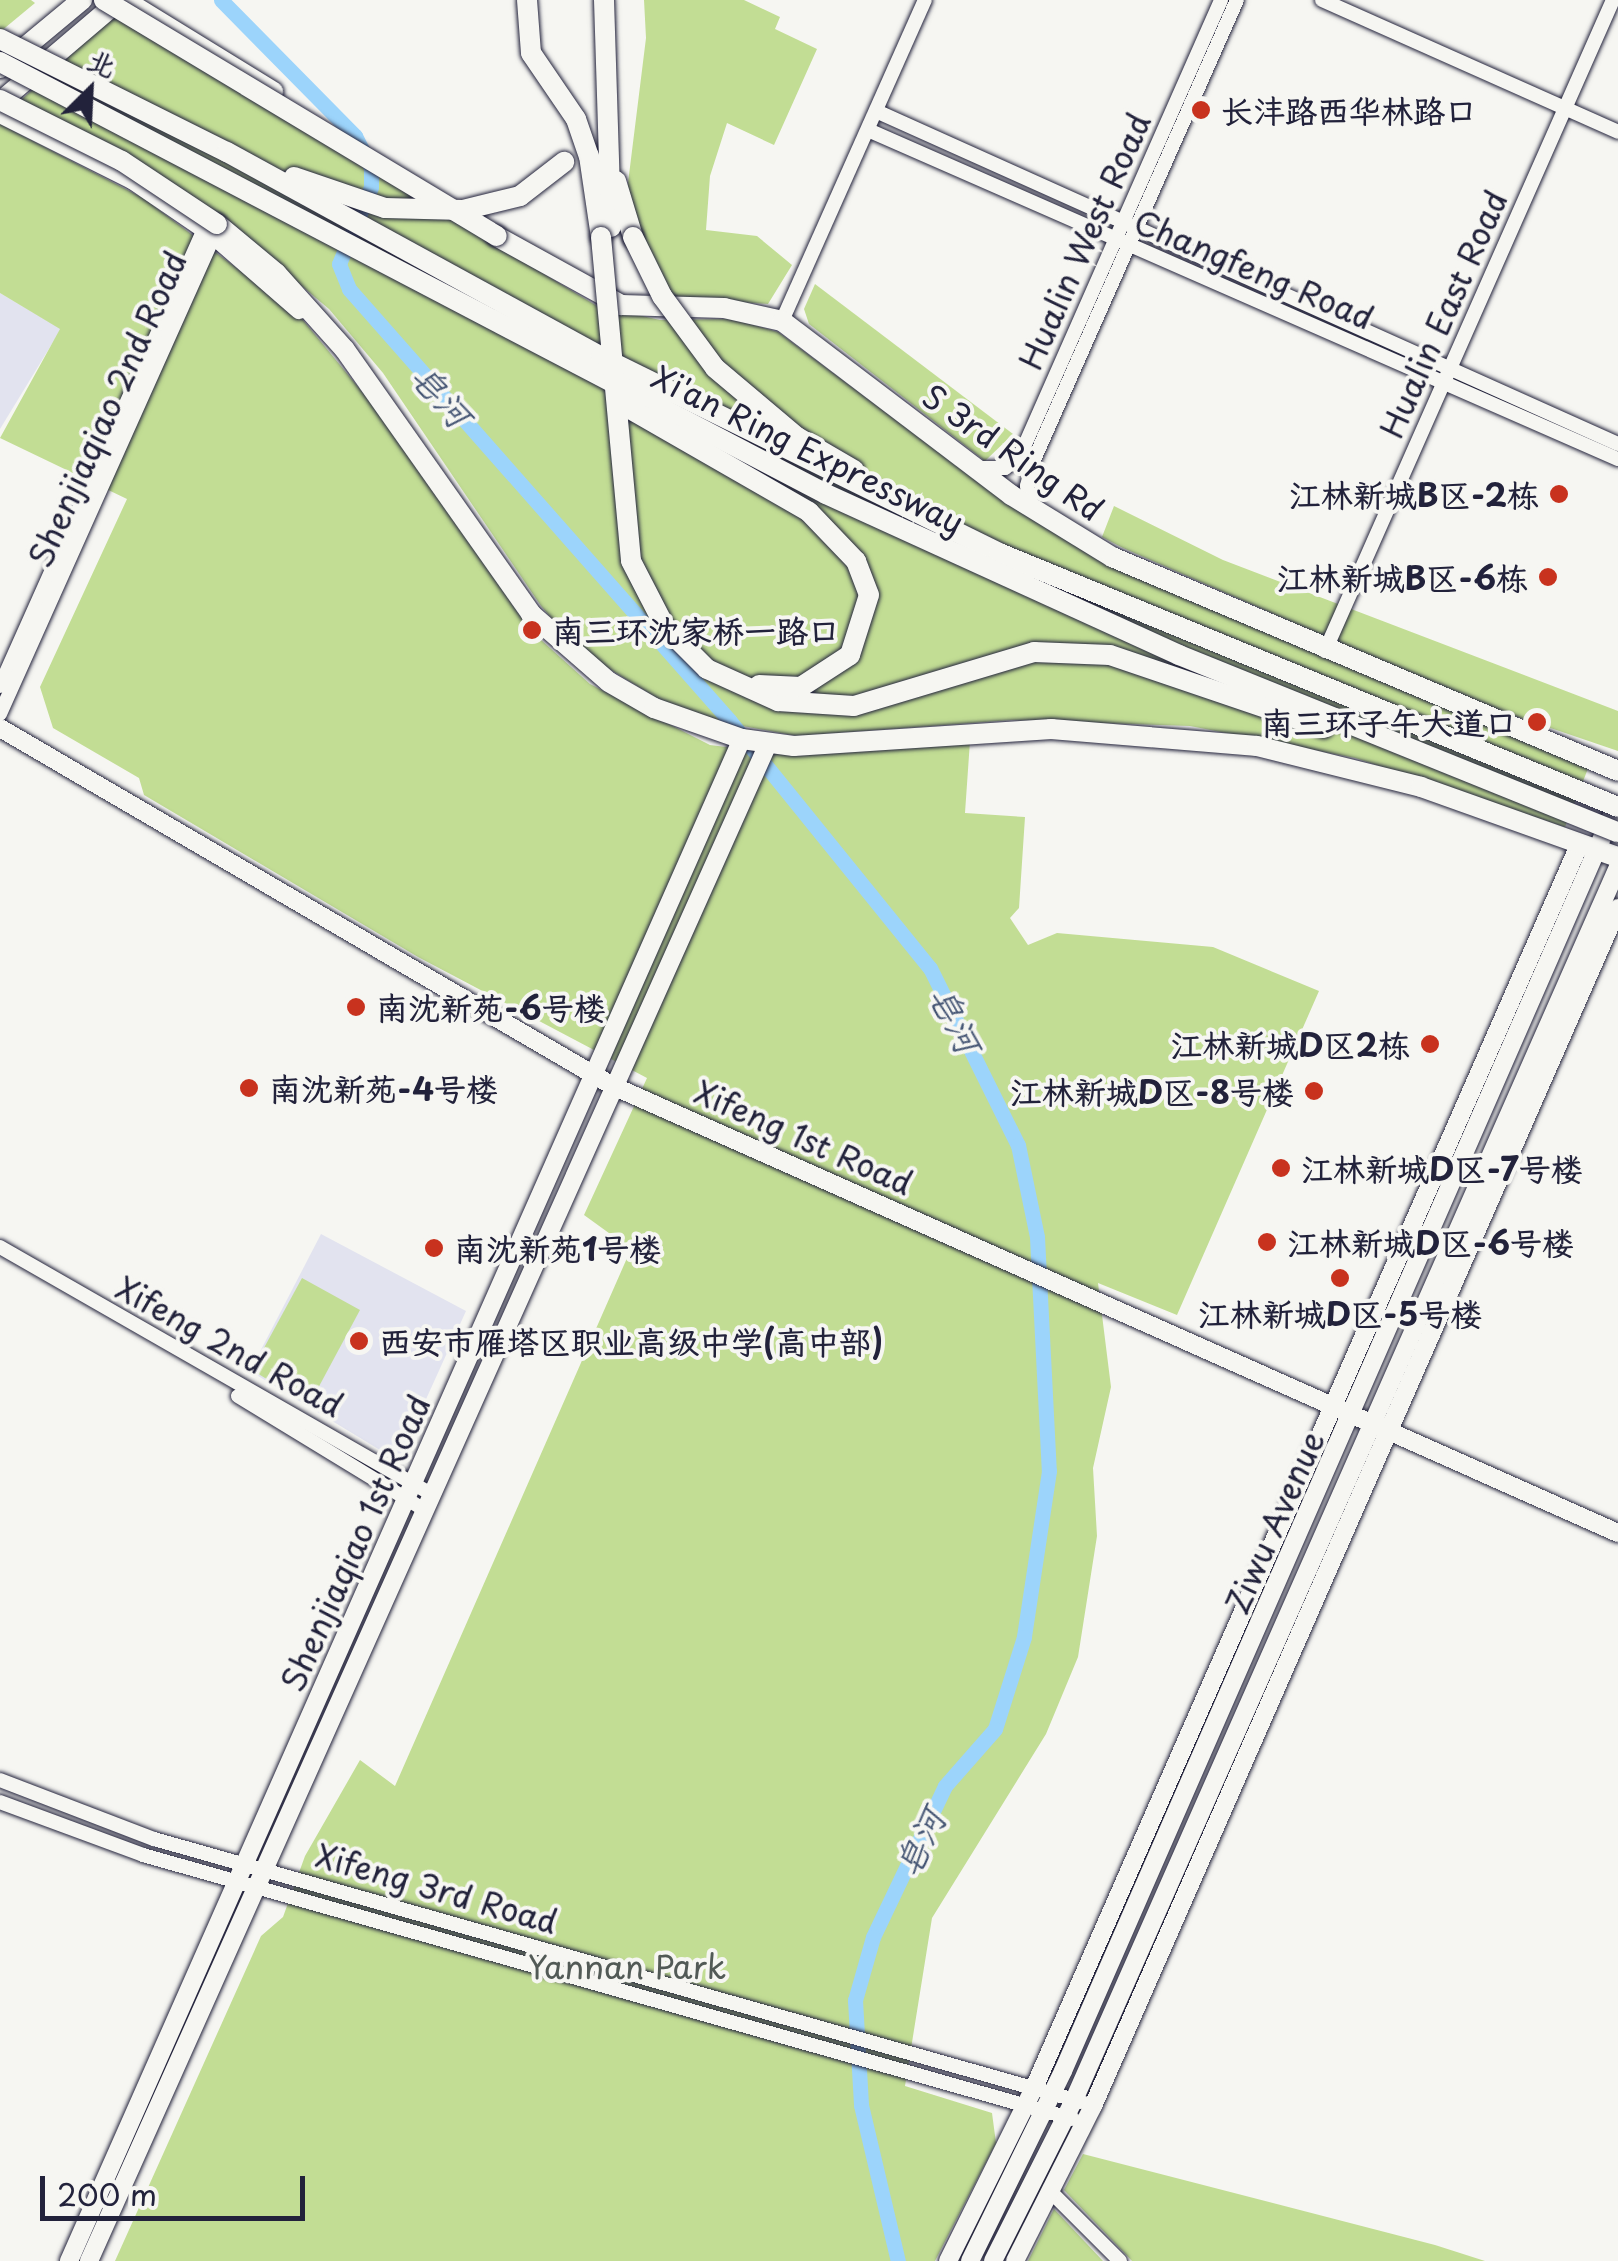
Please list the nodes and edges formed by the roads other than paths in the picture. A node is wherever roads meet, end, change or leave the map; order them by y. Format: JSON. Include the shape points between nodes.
{"nodes":[{"id":1,"x":60,"y":0,"type":"edge"},
{"id":2,"x":82,"y":0,"type":"edge"},
{"id":3,"x":103,"y":0,"type":"edge"},
{"id":4,"x":123,"y":0,"type":"edge"},
{"id":5,"x":526,"y":0,"type":"edge"},
{"id":6,"x":604,"y":0,"type":"edge"},
{"id":7,"x":925,"y":0,"type":"edge"},
{"id":8,"x":1221,"y":0,"type":"edge"},
{"id":9,"x":1238,"y":0,"type":"edge"},
{"id":10,"x":1322,"y":0,"type":"edge"},
{"id":11,"x":1613,"y":0,"type":"edge"},
{"id":12,"x":0,"y":39,"type":"edge"},
{"id":13,"x":0,"y":51,"type":"edge"},
{"id":14,"x":0,"y":65,"type":"edge"},
{"id":15,"x":0,"y":83,"type":"edge"},
{"id":16,"x":0,"y":101,"type":"edge"},
{"id":17,"x":1564,"y":108,"type":"junction"},
{"id":18,"x":876,"y":110,"type":"junction"},
{"id":19,"x":0,"y":114,"type":"edge"},
{"id":20,"x":576,"y":118,"type":"junction"},
{"id":21,"x":868,"y":130,"type":"junction"},
{"id":22,"x":1618,"y":132,"type":"edge"},
{"id":23,"x":227,"y":152,"type":"junction"},
{"id":24,"x":1129,"y":223,"type":"junction"},
{"id":25,"x":212,"y":230,"type":"junction"},
{"id":26,"x":496,"y":236,"type":"junction"},
{"id":27,"x":615,"y":237,"type":"junction"},
{"id":28,"x":1121,"y":242,"type":"junction"},
{"id":29,"x":782,"y":321,"type":"junction"},
{"id":30,"x":494,"y":323,"type":"junction"},
{"id":31,"x":1446,"y":375,"type":"junction"},
{"id":32,"x":1618,"y":444,"type":"edge"},
{"id":33,"x":1618,"y":459,"type":"edge"},
{"id":34,"x":972,"y":465,"type":"junction"},
{"id":35,"x":1033,"y":510,"type":"junction"},
{"id":36,"x":999,"y":553,"type":"junction"},
{"id":37,"x":1324,"y":651,"type":"junction"},
{"id":38,"x":0,"y":686,"type":"edge"},
{"id":39,"x":0,"y":714,"type":"edge"},
{"id":40,"x":0,"y":728,"type":"edge"},
{"id":41,"x":742,"y":739,"type":"junction"},
{"id":42,"x":0,"y":740,"type":"edge"},
{"id":43,"x":768,"y":744,"type":"junction"},
{"id":44,"x":1618,"y":770,"type":"edge"},
{"id":45,"x":1478,"y":777,"type":"junction"},
{"id":46,"x":1618,"y":804,"type":"edge"},
{"id":47,"x":1618,"y":832,"type":"edge"},
{"id":48,"x":1588,"y":846,"type":"junction"},
{"id":49,"x":1618,"y":857,"type":"edge"},
{"id":50,"x":1618,"y":868,"type":"edge"},
{"id":51,"x":1618,"y":908,"type":"edge"},
{"id":52,"x":603,"y":1085,"type":"junction"},
{"id":53,"x":0,"y":1247,"type":"edge"},
{"id":54,"x":0,"y":1256,"type":"edge"},
{"id":55,"x":1332,"y":1411,"type":"junction"},
{"id":56,"x":1361,"y":1423,"type":"junction"},
{"id":57,"x":1388,"y":1436,"type":"junction"},
{"id":58,"x":411,"y":1491,"type":"junction"},
{"id":59,"x":428,"y":1501,"type":"junction"},
{"id":60,"x":1618,"y":1533,"type":"edge"},
{"id":61,"x":1618,"y":1543,"type":"edge"},
{"id":62,"x":0,"y":1780,"type":"edge"},
{"id":63,"x":0,"y":1802,"type":"edge"},
{"id":64,"x":252,"y":1873,"type":"junction"},
{"id":65,"x":1122,"y":1938,"type":"junction"},
{"id":66,"x":1141,"y":1947,"type":"junction"},
{"id":67,"x":1089,"y":1963,"type":"junction"},
{"id":68,"x":1030,"y":2097,"type":"junction"},
{"id":69,"x":1049,"y":2102,"type":"junction"},
{"id":70,"x":1093,"y":2106,"type":"junction"},
{"id":71,"x":1070,"y":2108,"type":"junction"},
{"id":72,"x":1084,"y":2123,"type":"junction"},
{"id":73,"x":1050,"y":2191,"type":"junction"},
{"id":74,"x":69,"y":2261,"type":"edge"},
{"id":75,"x":90,"y":2261,"type":"edge"},
{"id":76,"x":948,"y":2261,"type":"edge"},
{"id":77,"x":970,"y":2261,"type":"edge"},
{"id":78,"x":992,"y":2261,"type":"edge"},
{"id":79,"x":1015,"y":2261,"type":"edge"},
{"id":80,"x":1120,"y":2261,"type":"edge"}],
"edges":[{"from":1,"to":13,"type":"highway"},
{"from":2,"to":14,"type":"highway"},
{"from":3,"to":15,"type":"highway"},
{"from":3,"to":26,"type":"highway","name":"S 3rd Ring Rd","bridge":true},
{"from":4,"to":16,"type":"highway"},
{"from":4,"to":26,"type":"main road","name":"S 3rd Ring Rd","via":[[389,162]]},
{"from":5,"to":20,"type":"highway","via":[[531,53]]},
{"from":6,"to":27,"type":"highway"},
{"from":7,"to":18,"type":"street"},
{"from":8,"to":24,"type":"street","name":"Hualin West Road"},
{"from":9,"to":24,"type":"street","name":"Hualin West Road"},
{"from":10,"to":17,"type":"street"},
{"from":11,"to":17,"type":"street","name":"Hualin East Road"},
{"from":12,"to":23,"type":"highway","name":"Xi'an Ring Expressway","bridge":true},
{"from":14,"to":30,"type":"highway","name":"Xi'an Ring Expressway","bridge":true,"via":[[221,172]]},
{"from":16,"to":25,"type":"highway","bridge":true,"via":[[122,161]]},
{"from":17,"to":22,"type":"street"},
{"from":17,"to":31,"type":"street","name":"Hualin East Road"},
{"from":18,"to":21,"type":"street"},
{"from":18,"to":24,"type":"street","name":"Changfeng Road"},
{"from":19,"to":25,"type":"main road","via":[[132,180]]},
{"from":20,"to":23,"type":"highway","bridge":true,"via":[[564,162],[545,182],[494,205],[408,211],[348,198]]},
{"from":20,"to":27,"type":"highway"},
{"from":21,"to":28,"type":"street","name":"Changfeng Road"},
{"from":21,"to":29,"type":"street"},
{"from":23,"to":36,"type":"highway","name":"Xi'an Ring Expressway","bridge":true,"via":[[601,358]]},
{"from":24,"to":28,"type":"street","name":"Hualin West Road"},
{"from":24,"to":31,"type":"street","name":"Changfeng Road"},
{"from":25,"to":38,"type":"street","name":"Shenjiaqiao 2nd Road"},
{"from":25,"to":39,"type":"street","name":"Shenjiaqiao 2nd Road"},
{"from":25,"to":41,"type":"highway","via":[[276,272],[345,350],[531,614],[609,682]]},
{"from":26,"to":29,"type":"highway","name":"S 3rd Ring Rd","via":[[621,305],[724,308]]},
{"from":27,"to":30,"type":"highway","bridge":true,"via":[[620,350],[624,404],[626,422],[628,440],[635,520],[661,601],[700,650],[760,685],[801,687],[839,668],[860,638],[869,595],[838,537],[809,512],[652,424],[636,414],[621,404],[589,384]]},
{"from":27,"to":36,"type":"highway","bridge":true,"via":[[689,337],[752,402],[797,437]]},
{"from":27,"to":45,"type":"highway","bridge":true,"via":[[631,561],[665,627],[728,682],[778,701],[854,706],[1034,652],[1110,655]]},
{"from":28,"to":31,"type":"street","name":"Changfeng Road"},
{"from":28,"to":34,"type":"street","name":"Hualin West Road","via":[[1018,460],[997,470]]},
{"from":28,"to":35,"type":"street","name":"Hualin West Road","via":[[1030,469]]},
{"from":29,"to":34,"type":"highway","name":"S 3rd Ring Rd"},
{"from":30,"to":45,"type":"highway","name":"Xi'an Ring Expressway","bridge":true,"via":[[1017,584]]},
{"from":31,"to":32,"type":"street","name":"Changfeng Road"},
{"from":31,"to":33,"type":"street","name":"Changfeng Road"},
{"from":31,"to":37,"type":"street","name":"Hualin East Road"},
{"from":34,"to":35,"type":"highway","name":"S 3rd Ring Rd"},
{"from":35,"to":37,"type":"highway","name":"S 3rd Ring Rd","via":[[1182,592]]},
{"from":36,"to":46,"type":"highway","name":"Xi'an Ring Expressway","bridge":true},
{"from":37,"to":44,"type":"highway","name":"S 3rd Ring Rd"},
{"from":40,"to":52,"type":"main road","name":"Xifeng 1st Road"},
{"from":41,"to":43,"type":"highway"},
{"from":41,"to":52,"type":"main road","name":"Shenjiaqiao 1st Road"},
{"from":42,"to":52,"type":"main road","name":"Xifeng 1st Road"},
{"from":43,"to":48,"type":"highway","via":[[1051,729],[1194,737],[1369,772]]},
{"from":43,"to":52,"type":"main road","name":"Shenjiaqiao 1st Road"},
{"from":45,"to":47,"type":"highway","name":"Xi'an Ring Expressway","bridge":true},
{"from":46,"to":48,"type":"main road","name":"Ziwu Avenue"},
{"from":48,"to":49,"type":"highway"},
{"from":48,"to":55,"type":"main road"},
{"from":48,"to":56,"type":"main road","name":"Ziwu Avenue"},
{"from":50,"to":56,"type":"main road","name":"Ziwu Avenue"},
{"from":51,"to":57,"type":"main road"},
{"from":52,"to":55,"type":"main road","name":"Xifeng 1st Road"},
{"from":52,"to":58,"type":"main road","name":"Shenjiaqiao 1st Road"},
{"from":52,"to":59,"type":"main road","name":"Shenjiaqiao 1st Road"},
{"from":53,"to":58,"type":"street","name":"Xifeng 2nd Road"},
{"from":54,"to":58,"type":"street","name":"Xifeng 2nd Road"},
{"from":55,"to":56,"type":"main road","name":"Xifeng 1st Road"},
{"from":55,"to":67,"type":"main road"},
{"from":56,"to":57,"type":"main road","name":"Xifeng 1st Road"},
{"from":56,"to":65,"type":"main road","name":"Ziwu Avenue"},
{"from":56,"to":66,"type":"main road","name":"Ziwu Avenue"},
{"from":57,"to":60,"type":"main road","name":"Xifeng 1st Road"},
{"from":57,"to":61,"type":"main road","name":"Xifeng 1st Road"},
{"from":57,"to":70,"type":"main road"},
{"from":58,"to":59,"type":"street","name":"Xifeng 2nd Road"},
{"from":58,"to":64,"type":"main road","name":"Shenjiaqiao 1st Road"},
{"from":59,"to":64,"type":"main road","name":"Shenjiaqiao 1st Road"},
{"from":62,"to":64,"type":"street","name":"Xifeng 3rd Road"},
{"from":63,"to":64,"type":"street","name":"Xifeng 3rd Road","via":[[129,1851]]},
{"from":64,"to":68,"type":"street","name":"Xifeng 3rd Road","via":[[840,2052]]},
{"from":64,"to":68,"type":"street","name":"Xifeng 3rd Road","via":[[892,2046]]},
{"from":64,"to":74,"type":"main road","name":"Shenjiaqiao 1st Road"},
{"from":64,"to":75,"type":"main road","name":"Shenjiaqiao 1st Road"},
{"from":65,"to":66,"type":"main road"},
{"from":65,"to":67,"type":"main road"},
{"from":65,"to":69,"type":"main road","name":"Ziwu Avenue"},
{"from":66,"to":71,"type":"main road","name":"Ziwu Avenue"},
{"from":67,"to":68,"type":"main road"},
{"from":68,"to":69,"type":"street","name":"Xifeng 3rd Road"},
{"from":68,"to":76,"type":"main road"},
{"from":69,"to":71,"type":"street","name":"Xifeng 3rd Road"},
{"from":69,"to":77,"type":"main road","name":"Ziwu Avenue"},
{"from":70,"to":71,"type":"street","name":"Xifeng 3rd Road"},
{"from":70,"to":72,"type":"main road"},
{"from":71,"to":72,"type":"street","name":"Xifeng 3rd Road"},
{"from":71,"to":78,"type":"main road","name":"Ziwu Avenue"},
{"from":72,"to":73,"type":"main road"},
{"from":73,"to":79,"type":"main road"},
{"from":73,"to":80,"type":"street"}]}
